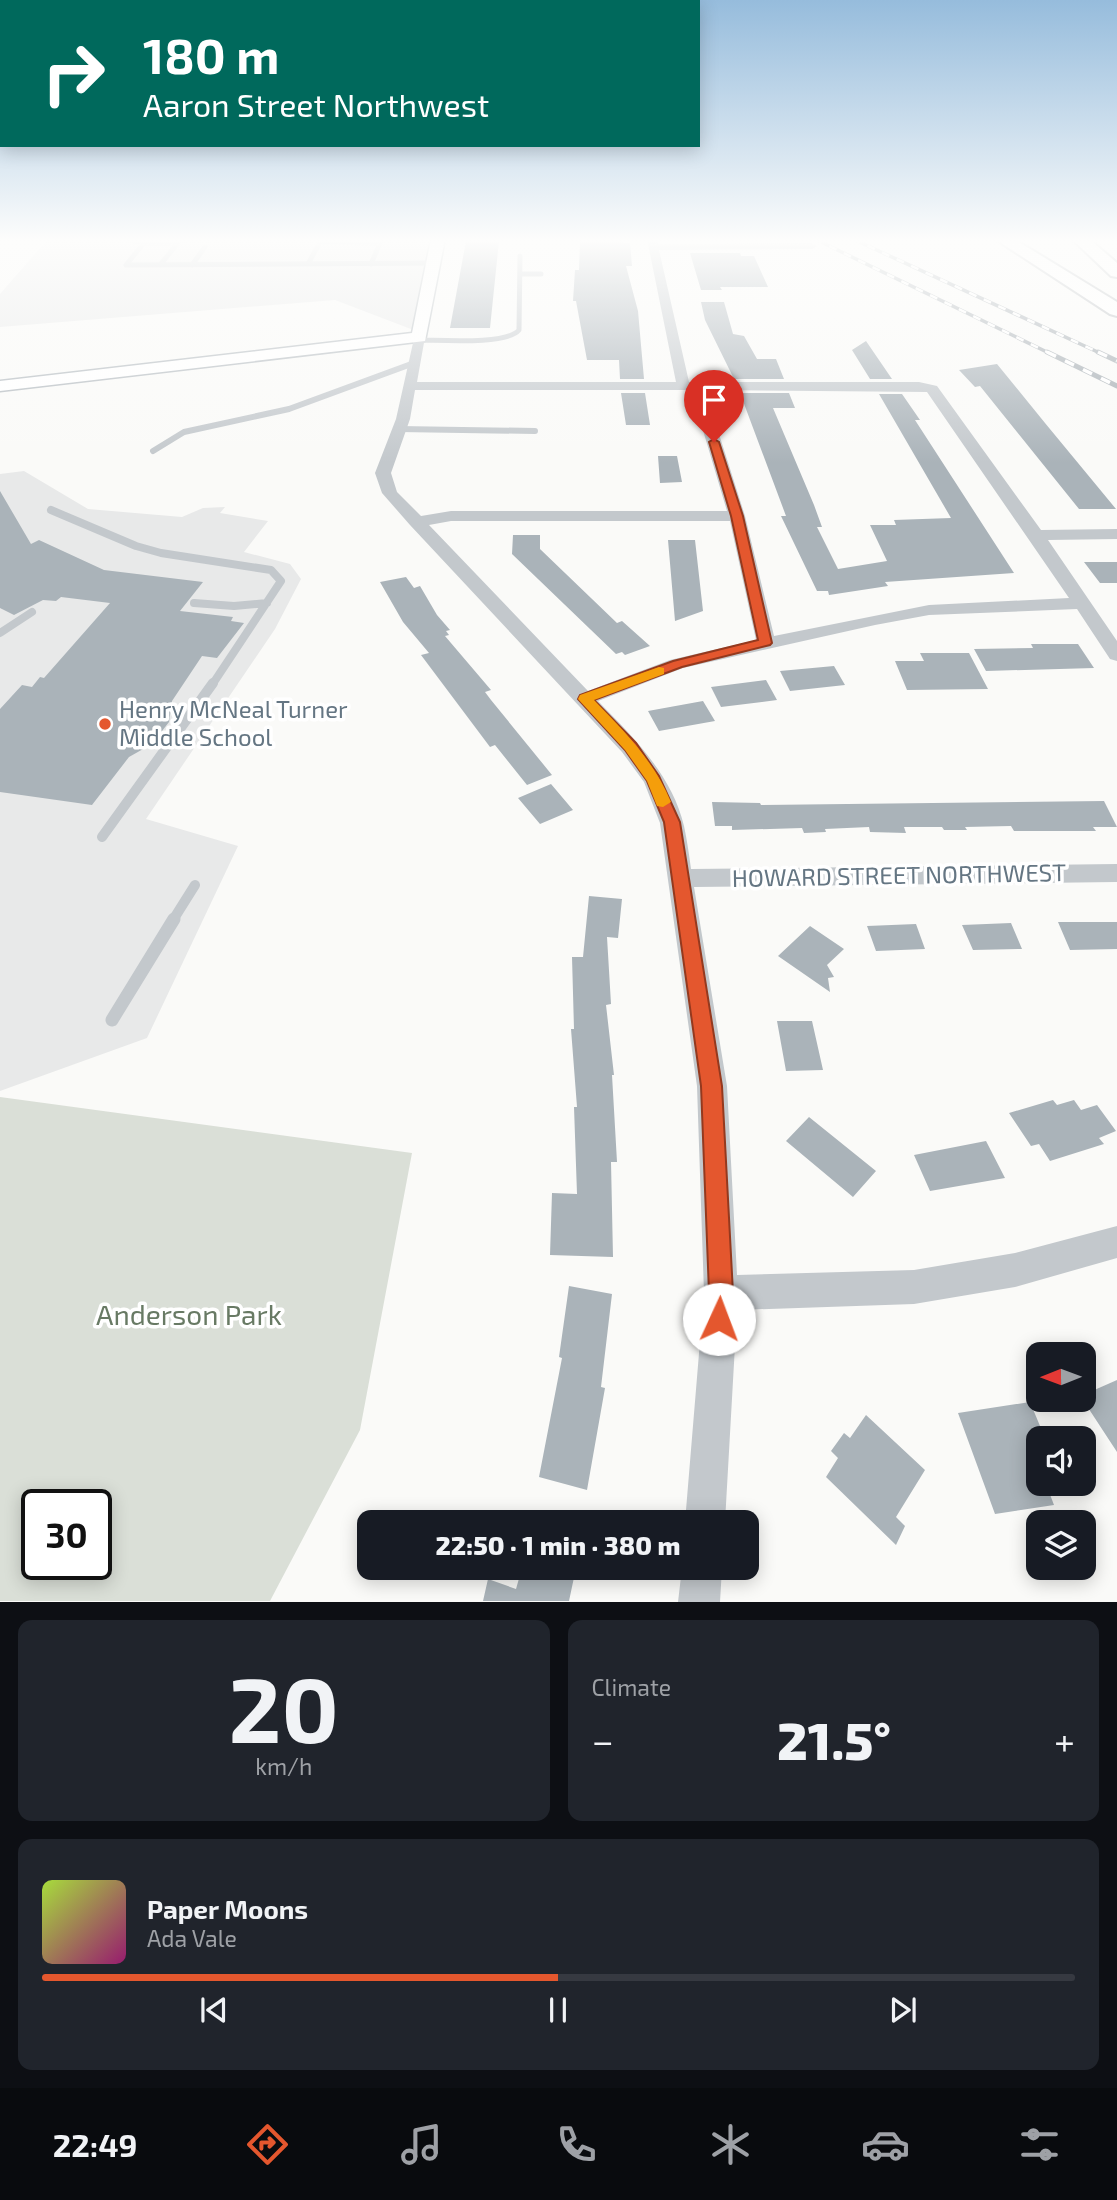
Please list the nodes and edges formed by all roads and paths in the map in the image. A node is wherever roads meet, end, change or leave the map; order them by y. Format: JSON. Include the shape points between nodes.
{"nodes":[{"id":1,"x":424,"y":314,"type":"edge"},
{"id":2,"x":519,"y":314,"type":"edge"},
{"id":3,"x":671,"y":314,"type":"edge"},
{"id":4,"x":416,"y":357,"type":"junction"},
{"id":5,"x":0,"y":386,"type":"edge"},
{"id":6,"x":690,"y":387,"type":"junction"},
{"id":7,"x":399,"y":429,"type":"junction"},
{"id":8,"x":535,"y":431,"type":"dead end"},
{"id":9,"x":153,"y":451,"type":"dead end"},
{"id":10,"x":51,"y":510,"type":"dead end"},
{"id":11,"x":737,"y":516,"type":"junction"},
{"id":12,"x":416,"y":523,"type":"junction"},
{"id":13,"x":1117,"y":534,"type":"edge"},
{"id":14,"x":1036,"y":535,"type":"junction"},
{"id":15,"x":194,"y":603,"type":"dead end"},
{"id":16,"x":267,"y":603,"type":"junction"},
{"id":17,"x":1084,"y":603,"type":"junction"},
{"id":18,"x":32,"y":612,"type":"dead end"},
{"id":19,"x":0,"y":633,"type":"edge"},
{"id":20,"x":766,"y":643,"type":"junction"},
{"id":21,"x":1117,"y":655,"type":"edge"},
{"id":22,"x":585,"y":699,"type":"junction"},
{"id":23,"x":102,"y":837,"type":"dead end"},
{"id":24,"x":1117,"y":873,"type":"edge"},
{"id":25,"x":682,"y":878,"type":"junction"},
{"id":26,"x":195,"y":885,"type":"dead end"},
{"id":27,"x":112,"y":1020,"type":"dead end"},
{"id":28,"x":1117,"y":1242,"type":"edge"},
{"id":29,"x":721,"y":1293,"type":"junction"},
{"id":30,"x":706,"y":1510,"type":"edge"},
{"id":31,"x":701,"y":1580,"type":"edge"},
{"id":32,"x":699,"y":1601,"type":"edge"}],
"edges":[{"from":1,"to":4,"type":"street"},
{"from":2,"to":4,"type":"lane","via":[[515,335]]},
{"from":3,"to":6,"type":"street"},
{"from":4,"to":5,"type":"street"},
{"from":4,"to":6,"type":"street"},
{"from":4,"to":7,"type":"street"},
{"from":4,"to":9,"type":"lane","via":[[356,387],[285,409],[202,425],[167,438]]},
{"from":6,"to":11,"type":"street"},
{"from":6,"to":14,"type":"street","via":[[919,386],[936,392]]},
{"from":7,"to":8,"type":"lane"},
{"from":7,"to":12,"type":"street","via":[[383,473],[390,494]]},
{"from":10,"to":16,"type":"lane","via":[[161,553],[271,570],[281,581]]},
{"from":11,"to":12,"type":"street","via":[[451,516]]},
{"from":11,"to":20,"type":"street"},
{"from":12,"to":22,"type":"street"},
{"from":13,"to":14,"type":"street"},
{"from":14,"to":17,"type":"street"},
{"from":15,"to":16,"type":"lane"},
{"from":16,"to":23,"type":"lane"},
{"from":17,"to":20,"type":"street","via":[[929,611]]},
{"from":17,"to":21,"type":"street"},
{"from":18,"to":19,"type":"lane"},
{"from":20,"to":22,"type":"street","via":[[677,664]]},
{"from":22,"to":25,"type":"street","via":[[631,747],[654,780],[672,822]]},
{"from":24,"to":25,"type":"street","name":"HOWARD STREET NORTHWEST"},
{"from":25,"to":29,"type":"street","via":[[712,1086]]},
{"from":26,"to":27,"type":"lane"},
{"from":28,"to":29,"type":"street","via":[[1015,1270],[914,1287]]},
{"from":29,"to":30,"type":"street"},
{"from":31,"to":32,"type":"street"}]}
